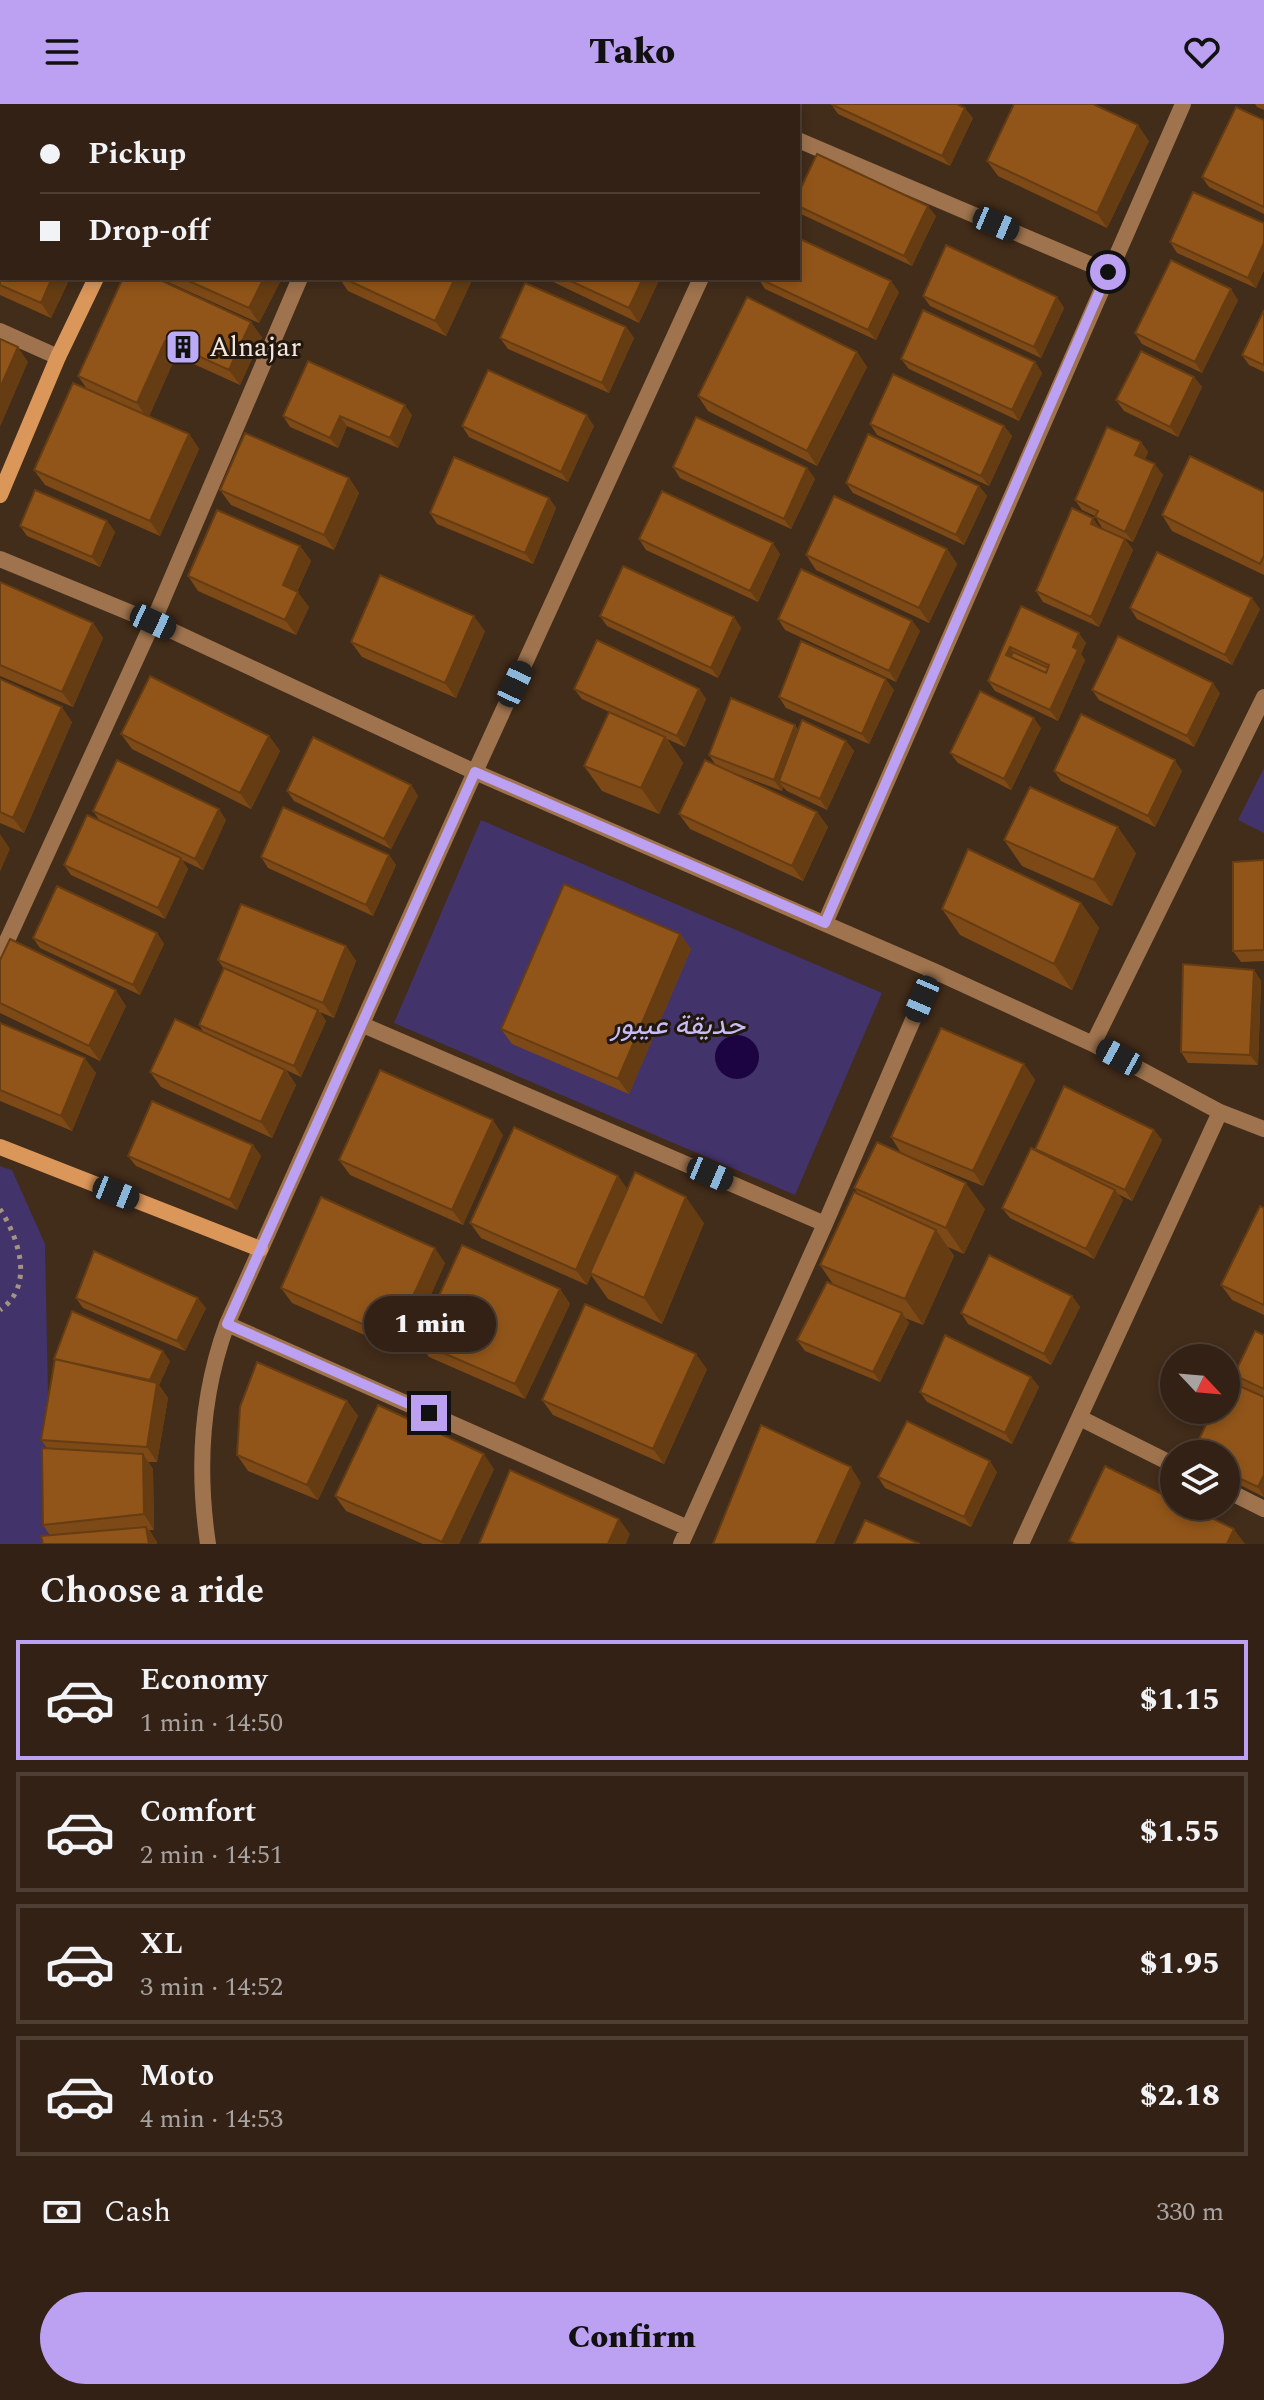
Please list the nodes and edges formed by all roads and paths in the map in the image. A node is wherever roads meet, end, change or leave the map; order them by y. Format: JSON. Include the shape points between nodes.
{"nodes":[{"id":1,"x":1183,"y":104,"type":"edge"},
{"id":2,"x":800,"y":141,"type":"edge"},
{"id":3,"x":1108,"y":272,"type":"junction"},
{"id":4,"x":95,"y":280,"type":"edge"},
{"id":5,"x":299,"y":280,"type":"edge"},
{"id":6,"x":700,"y":280,"type":"edge"},
{"id":7,"x":0,"y":331,"type":"edge"},
{"id":8,"x":58,"y":357,"type":"junction"},
{"id":9,"x":0,"y":495,"type":"edge"},
{"id":10,"x":0,"y":559,"type":"edge"},
{"id":11,"x":153,"y":622,"type":"junction"},
{"id":12,"x":1264,"y":697,"type":"edge"},
{"id":13,"x":475,"y":772,"type":"junction"},
{"id":14,"x":825,"y":923,"type":"junction"},
{"id":15,"x":0,"y":956,"type":"edge"},
{"id":16,"x":934,"y":971,"type":"junction"},
{"id":17,"x":363,"y":1025,"type":"junction"},
{"id":18,"x":1093,"y":1044,"type":"junction"},
{"id":19,"x":1220,"y":1112,"type":"junction"},
{"id":20,"x":1264,"y":1129,"type":"edge"},
{"id":21,"x":0,"y":1147,"type":"edge"},
{"id":22,"x":0,"y":1209,"type":"edge"},
{"id":23,"x":825,"y":1224,"type":"junction"},
{"id":24,"x":260,"y":1249,"type":"junction"},
{"id":25,"x":0,"y":1310,"type":"edge"},
{"id":26,"x":227,"y":1324,"type":"junction"},
{"id":27,"x":1080,"y":1418,"type":"junction"},
{"id":28,"x":1160,"y":1458,"type":"edge"},
{"id":29,"x":1240,"y":1497,"type":"edge"},
{"id":30,"x":1264,"y":1509,"type":"edge"},
{"id":31,"x":688,"y":1528,"type":"junction"},
{"id":32,"x":208,"y":1544,"type":"edge"},
{"id":33,"x":681,"y":1544,"type":"edge"},
{"id":34,"x":1021,"y":1544,"type":"edge"}],
"edges":[{"from":1,"to":3,"type":"street"},
{"from":2,"to":3,"type":"street"},
{"from":3,"to":14,"type":"street"},
{"from":4,"to":8,"type":"street"},
{"from":5,"to":11,"type":"street"},
{"from":6,"to":13,"type":"street"},
{"from":7,"to":8,"type":"street"},
{"from":8,"to":9,"type":"street"},
{"from":10,"to":11,"type":"street"},
{"from":11,"to":13,"type":"street"},
{"from":11,"to":15,"type":"street"},
{"from":12,"to":18,"type":"street"},
{"from":13,"to":14,"type":"street"},
{"from":13,"to":17,"type":"street"},
{"from":14,"to":16,"type":"street"},
{"from":16,"to":18,"type":"street"},
{"from":16,"to":23,"type":"street"},
{"from":17,"to":23,"type":"street"},
{"from":17,"to":24,"type":"street"},
{"from":18,"to":19,"type":"street"},
{"from":19,"to":20,"type":"street"},
{"from":19,"to":27,"type":"street"},
{"from":21,"to":24,"type":"street"},
{"from":22,"to":25,"type":"path","via":[[13,1228],[22,1269],[13,1301]]},
{"from":23,"to":31,"type":"street"},
{"from":24,"to":26,"type":"street"},
{"from":26,"to":31,"type":"street"},
{"from":26,"to":32,"type":"street","via":[[203,1431],[201,1500]]},
{"from":27,"to":28,"type":"street"},
{"from":27,"to":34,"type":"street"},
{"from":29,"to":30,"type":"street"},
{"from":31,"to":33,"type":"street"}]}
